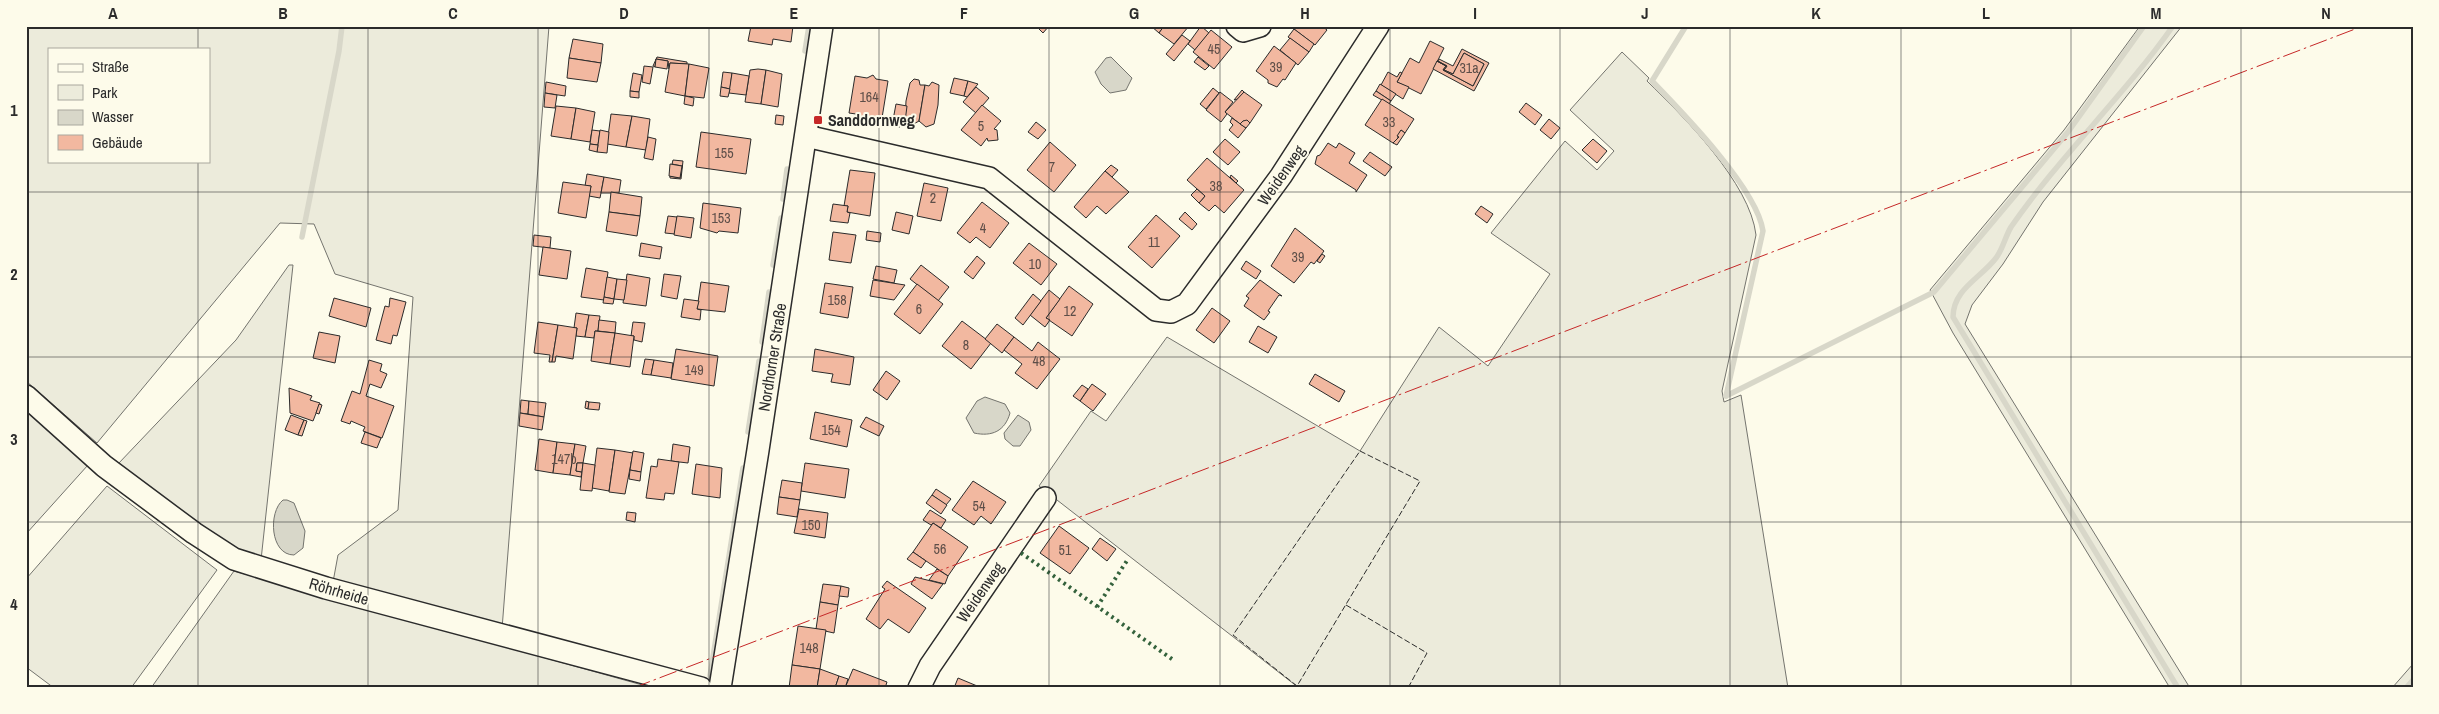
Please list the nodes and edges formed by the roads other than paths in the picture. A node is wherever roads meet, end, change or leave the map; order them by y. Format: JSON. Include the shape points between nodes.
{"nodes":[{"id":1,"x":822,"y":26,"type":"edge"},
{"id":2,"x":1237,"y":26,"type":"edge"},
{"id":3,"x":1260,"y":26,"type":"edge"},
{"id":4,"x":1378,"y":26,"type":"edge"},
{"id":5,"x":806,"y":136,"type":"junction"},
{"id":6,"x":26,"y":396,"type":"edge"},
{"id":7,"x":1045,"y":498,"type":"dead end"},
{"id":8,"x":701,"y":688,"type":"edge"},
{"id":9,"x":720,"y":688,"type":"edge"},
{"id":10,"x":919,"y":688,"type":"edge"}],
"edges":[{"from":1,"to":5,"type":"street","name":"Nordhorner Straße"},
{"from":2,"to":3,"type":"street","via":[[1243,31]]},
{"from":4,"to":5,"type":"street","name":"Weidenweg","via":[[1282,176],[1187,304],[1171,312],[1156,310],[989,178]]},
{"from":5,"to":9,"type":"street","name":"Nordhorner Straße"},
{"from":6,"to":8,"type":"street","name":"Röhrheide","via":[[104,466],[234,559],[326,588]]},
{"from":7,"to":10,"type":"street","name":"Weidenweg","via":[[930,666]]}]}
